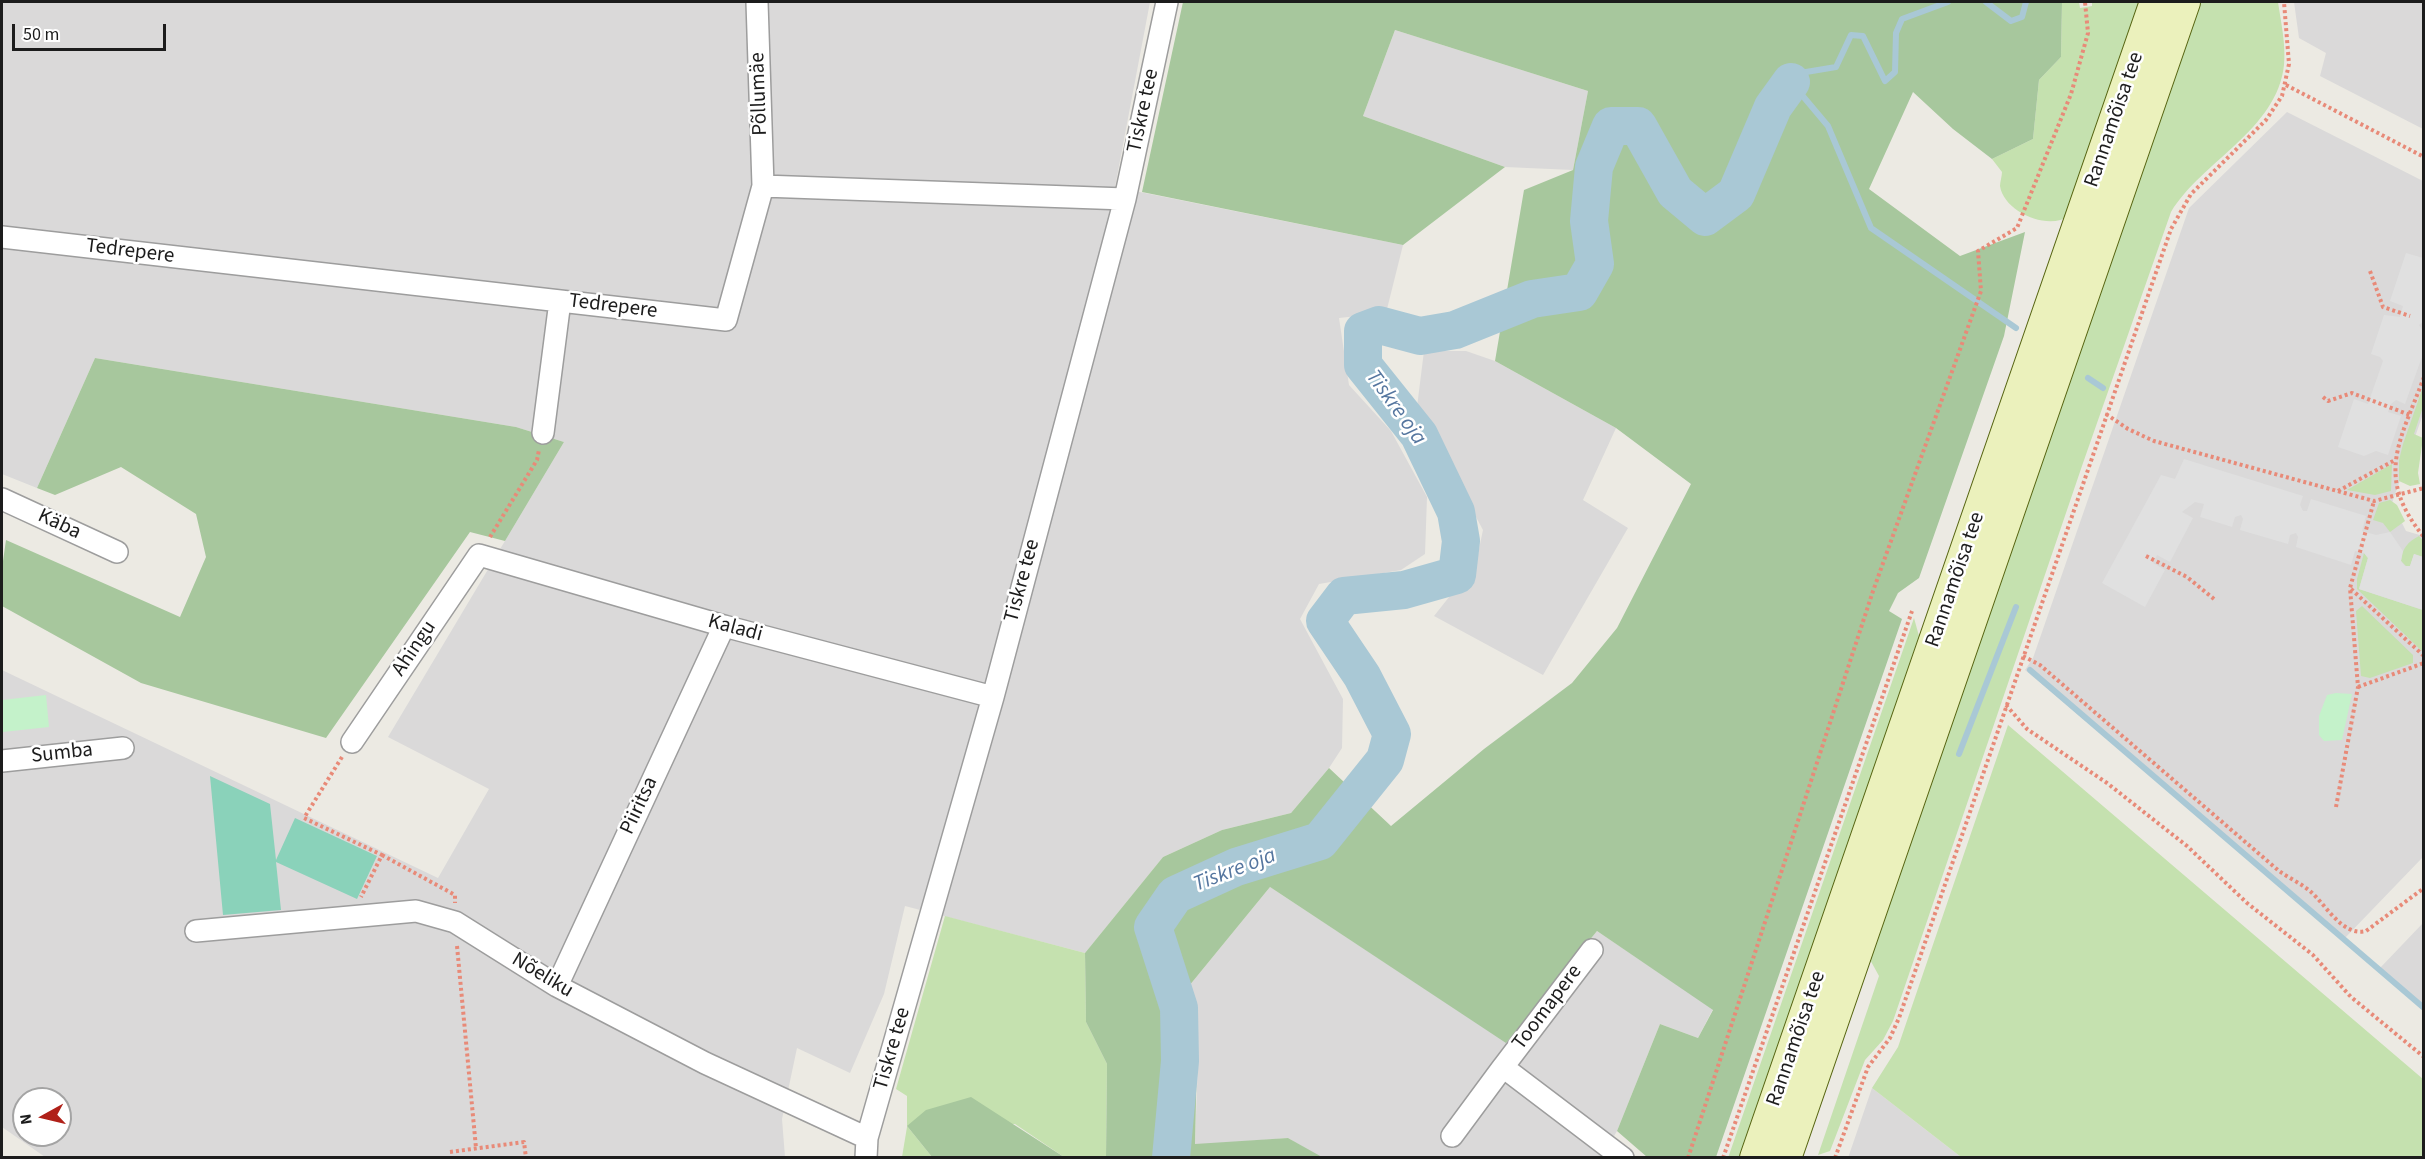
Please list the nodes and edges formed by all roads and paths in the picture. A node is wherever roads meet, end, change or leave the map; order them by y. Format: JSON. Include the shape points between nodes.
{"nodes":[{"id":1,"x":757,"y":2,"type":"edge"},
{"id":2,"x":1167,"y":2,"type":"edge"},
{"id":3,"x":2085,"y":2,"type":"edge"},
{"id":4,"x":2156,"y":2,"type":"edge"},
{"id":5,"x":2184,"y":2,"type":"edge"},
{"id":6,"x":2284,"y":2,"type":"edge"},
{"id":7,"x":2286,"y":85,"type":"junction"},
{"id":8,"x":2424,"y":157,"type":"edge"},
{"id":9,"x":763,"y":186,"type":"junction"},
{"id":10,"x":1125,"y":200,"type":"junction"},
{"id":11,"x":2,"y":237,"type":"edge"},
{"id":12,"x":2370,"y":271,"type":"dead end"},
{"id":13,"x":560,"y":301,"type":"junction"},
{"id":14,"x":2410,"y":316,"type":"dead end"},
{"id":15,"x":2424,"y":377,"type":"edge"},
{"id":16,"x":2323,"y":397,"type":"dead end"},
{"id":17,"x":2106,"y":414,"type":"junction"},
{"id":18,"x":2410,"y":415,"type":"junction"},
{"id":19,"x":543,"y":433,"type":"joint"},
{"id":20,"x":2395,"y":459,"type":"junction"},
{"id":21,"x":2424,"y":488,"type":"edge"},
{"id":22,"x":2338,"y":491,"type":"junction"},
{"id":23,"x":2398,"y":493,"type":"junction"},
{"id":24,"x":2,"y":499,"type":"edge"},
{"id":25,"x":2374,"y":501,"type":"junction"},
{"id":26,"x":2424,"y":537,"type":"edge"},
{"id":27,"x":117,"y":552,"type":"dead end"},
{"id":28,"x":479,"y":555,"type":"junction"},
{"id":29,"x":2146,"y":556,"type":"dead end"},
{"id":30,"x":2350,"y":588,"type":"junction"},
{"id":31,"x":2214,"y":599,"type":"dead end"},
{"id":32,"x":1912,"y":611,"type":"dead end"},
{"id":33,"x":724,"y":626,"type":"junction"},
{"id":34,"x":2023,"y":656,"type":"junction"},
{"id":35,"x":2424,"y":657,"type":"edge"},
{"id":36,"x":2424,"y":663,"type":"edge"},
{"id":37,"x":2358,"y":687,"type":"junction"},
{"id":38,"x":993,"y":697,"type":"junction"},
{"id":39,"x":2006,"y":705,"type":"junction"},
{"id":40,"x":352,"y":742,"type":"joint"},
{"id":41,"x":123,"y":748,"type":"dead end"},
{"id":42,"x":2,"y":761,"type":"edge"},
{"id":43,"x":2336,"y":807,"type":"dead end"},
{"id":44,"x":382,"y":855,"type":"junction"},
{"id":45,"x":2424,"y":888,"type":"edge"},
{"id":46,"x":351,"y":916,"type":"junction"},
{"id":47,"x":455,"y":922,"type":"junction"},
{"id":48,"x":196,"y":931,"type":"dead end"},
{"id":49,"x":1592,"y":950,"type":"dead end"},
{"id":50,"x":557,"y":986,"type":"junction"},
{"id":51,"x":2424,"y":1057,"type":"edge"},
{"id":52,"x":1503,"y":1067,"type":"junction"},
{"id":53,"x":1452,"y":1136,"type":"dead end"},
{"id":54,"x":476,"y":1148,"type":"junction"},
{"id":55,"x":867,"y":1148,"type":"edge"},
{"id":56,"x":450,"y":1152,"type":"dead end"},
{"id":57,"x":526,"y":1158,"type":"edge"},
{"id":58,"x":1623,"y":1158,"type":"edge"},
{"id":59,"x":1688,"y":1158,"type":"edge"},
{"id":60,"x":1723,"y":1158,"type":"edge"},
{"id":61,"x":1756,"y":1158,"type":"edge"},
{"id":62,"x":1785,"y":1158,"type":"edge"},
{"id":63,"x":1835,"y":1158,"type":"edge"}],
"edges":[{"from":1,"to":9,"type":"street","name":"Põllumäe"},
{"from":2,"to":10,"type":"street","name":"Tiskre tee"},
{"from":3,"to":59,"type":"path","via":[[2088,33],[2071,94],[2017,228],[1977,251],[1981,291],[1873,591]]},
{"from":4,"to":61,"type":"street","name":"Rannamõisa tee"},
{"from":5,"to":62,"type":"street","name":"Rannamõisa tee"},
{"from":6,"to":7,"type":"path","via":[[2289,64]]},
{"from":7,"to":8,"type":"path"},
{"from":7,"to":17,"type":"path","via":[[2266,120],[2181,208]]},
{"from":9,"to":10,"type":"street"},
{"from":9,"to":13,"type":"street","name":"Tedrepere","via":[[726,320]]},
{"from":10,"to":38,"type":"street","name":"Tiskre tee"},
{"from":11,"to":13,"type":"street","name":"Tedrepere"},
{"from":12,"to":14,"type":"path","via":[[2383,307]]},
{"from":13,"to":19,"type":"street"},
{"from":15,"to":18,"type":"path"},
{"from":16,"to":18,"type":"path","via":[[2328,401],[2352,393]]},
{"from":17,"to":22,"type":"path","via":[[2154,441]]},
{"from":17,"to":34,"type":"path"},
{"from":18,"to":20,"type":"path"},
{"from":19,"to":28,"type":"path","via":[[537,460]]},
{"from":20,"to":22,"type":"path"},
{"from":20,"to":23,"type":"path"},
{"from":21,"to":23,"type":"path"},
{"from":22,"to":25,"type":"path"},
{"from":23,"to":25,"type":"path"},
{"from":23,"to":26,"type":"path","via":[[2408,517]]},
{"from":24,"to":27,"type":"street","name":"Käba"},
{"from":25,"to":30,"type":"path"},
{"from":28,"to":33,"type":"street","name":"Kaladi"},
{"from":28,"to":40,"type":"street","name":"Ahingu"},
{"from":29,"to":31,"type":"path","via":[[2187,576]]},
{"from":30,"to":35,"type":"path"},
{"from":30,"to":37,"type":"path"},
{"from":32,"to":60,"type":"path"},
{"from":33,"to":38,"type":"street","name":"Kaladi"},
{"from":33,"to":50,"type":"street","name":"Piiritsa"},
{"from":34,"to":39,"type":"path"},
{"from":34,"to":45,"type":"path","via":[[2040,664],[2279,871],[2310,891],[2344,926],[2359,933],[2366,931]]},
{"from":36,"to":37,"type":"path"},
{"from":37,"to":43,"type":"path"},
{"from":38,"to":55,"type":"street","name":"Tiskre tee"},
{"from":39,"to":51,"type":"path","via":[[2027,729],[2107,783],[2187,846],[2247,903],[2313,955],[2351,997]]},
{"from":39,"to":63,"type":"path","via":[[1899,1018],[1890,1038],[1868,1067]]},
{"from":40,"to":44,"type":"path","via":[[304,818]]},
{"from":41,"to":42,"type":"street","name":"Sumba"},
{"from":44,"to":46,"type":"path"},
{"from":44,"to":47,"type":"path","via":[[454,895]]},
{"from":46,"to":47,"type":"street","name":"Nõeliku","via":[[416,910]]},
{"from":46,"to":48,"type":"street","name":"Nõeliku"},
{"from":47,"to":50,"type":"street","name":"Nõeliku"},
{"from":47,"to":54,"type":"path"},
{"from":49,"to":52,"type":"street","name":"Toomapere"},
{"from":50,"to":55,"type":"street","name":"Nõeliku"},
{"from":52,"to":53,"type":"street","name":"Toomapere"},
{"from":52,"to":58,"type":"street","name":"Toomapere"},
{"from":54,"to":56,"type":"path"},
{"from":54,"to":57,"type":"path","via":[[524,1142]]}]}
